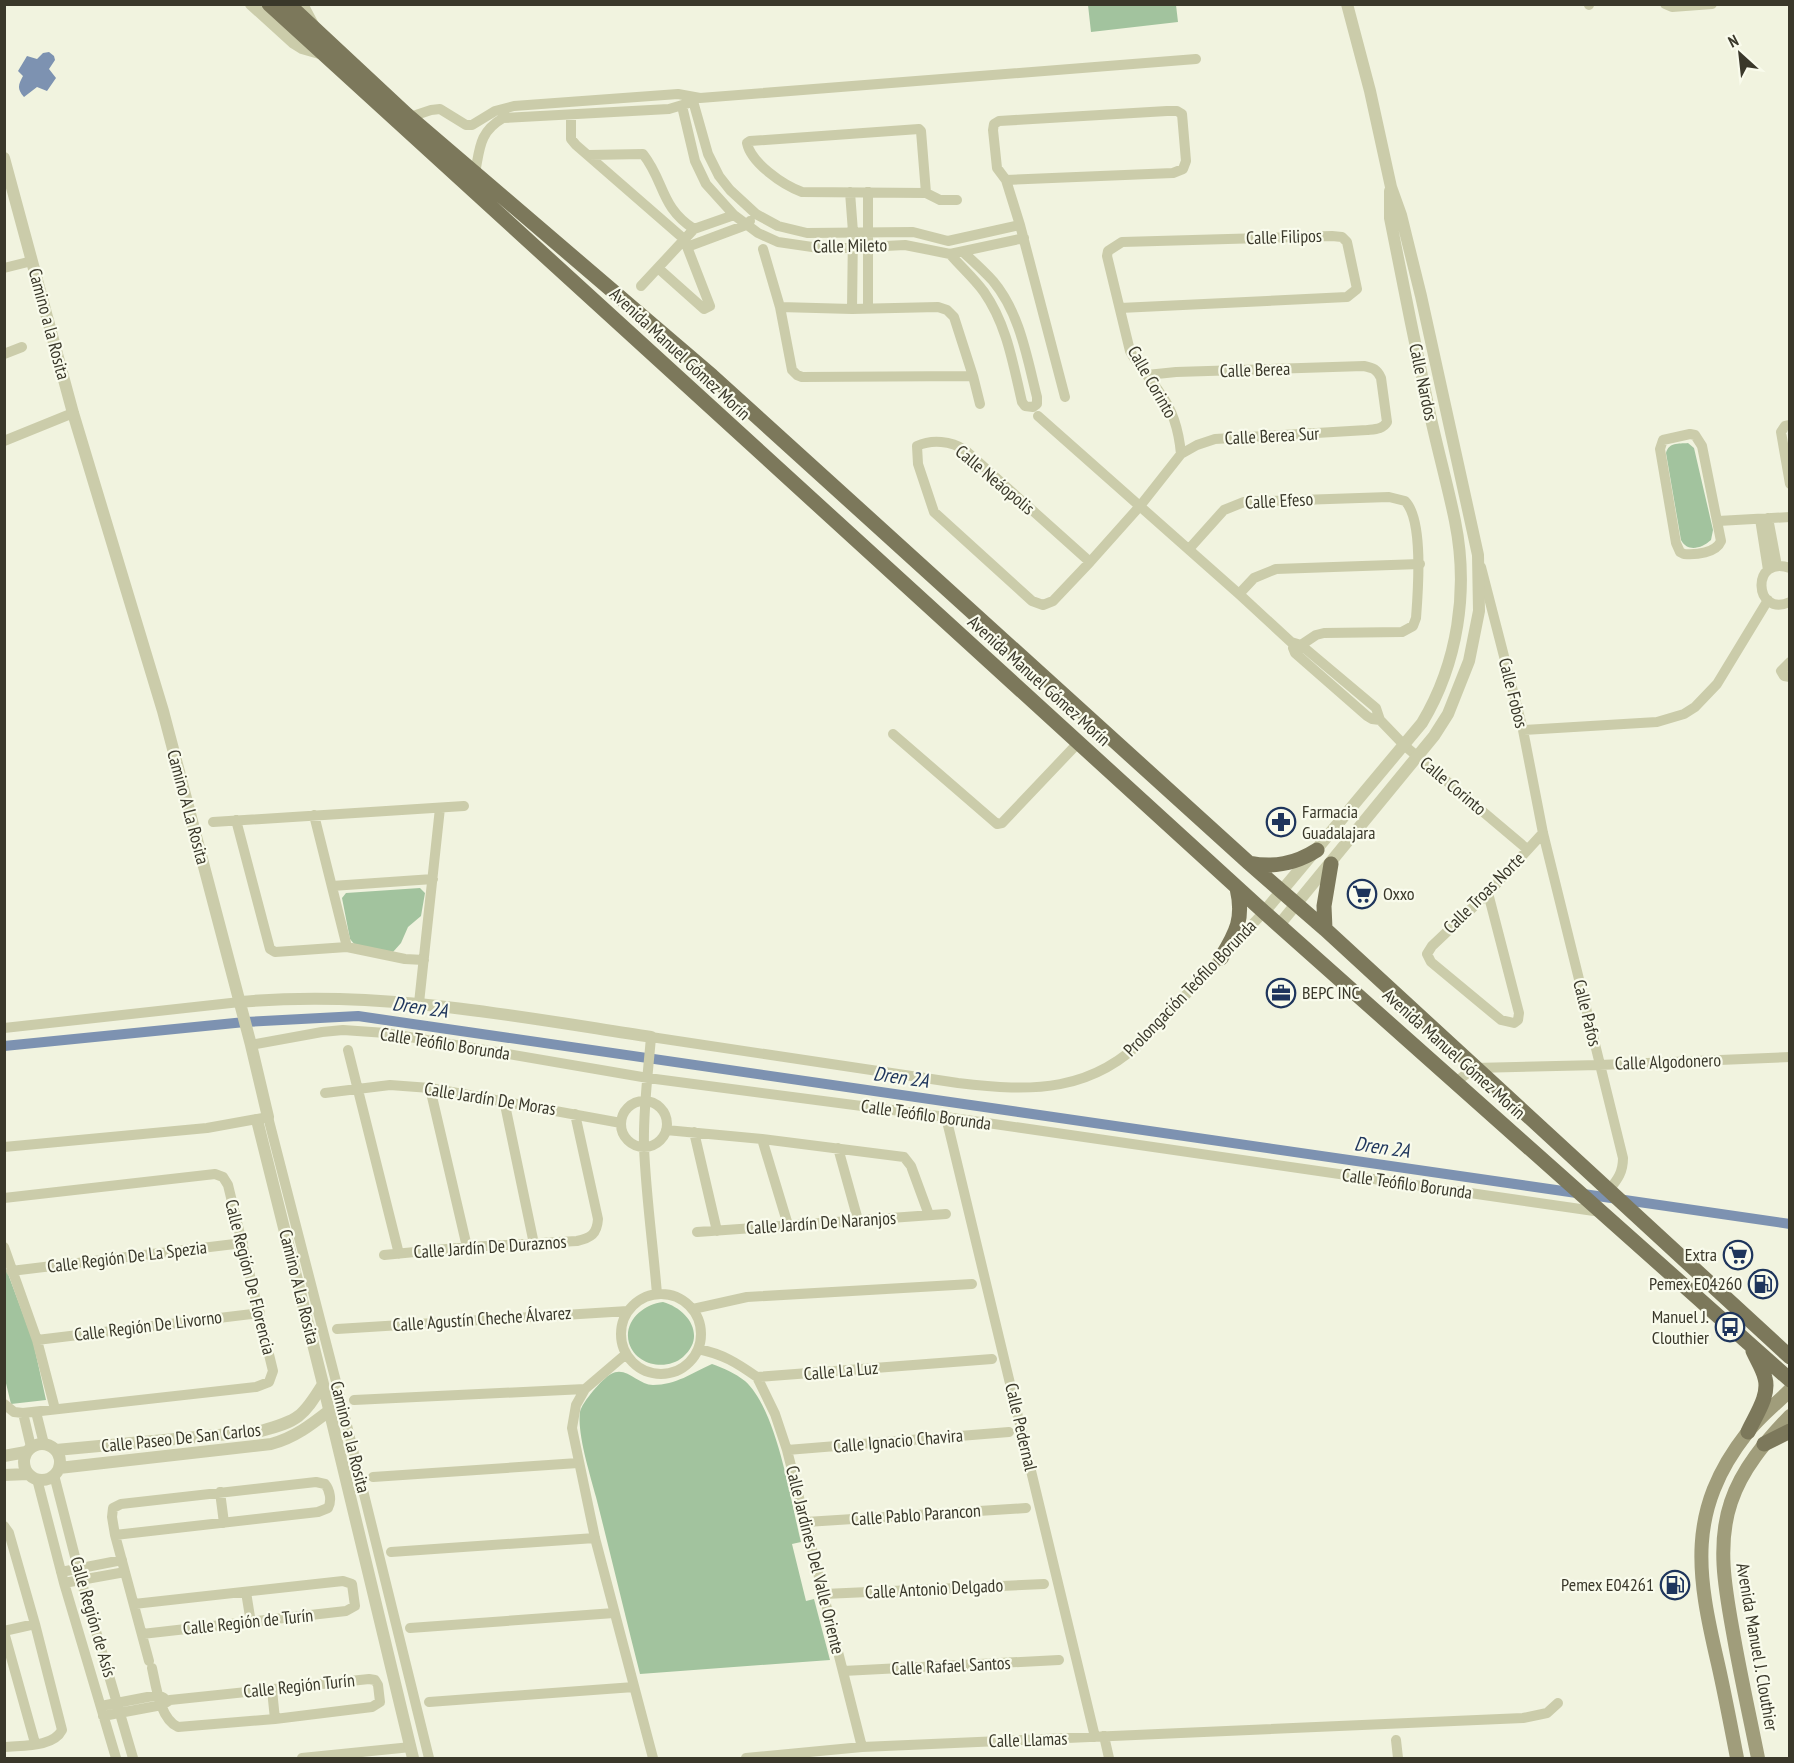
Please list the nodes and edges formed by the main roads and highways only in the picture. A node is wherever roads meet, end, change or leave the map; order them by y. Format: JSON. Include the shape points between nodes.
{"nodes":[{"id":1,"x":269,"y":4,"type":"edge"},
{"id":2,"x":288,"y":4,"type":"edge"},
{"id":3,"x":470,"y":179,"type":"junction"},
{"id":4,"x":1318,"y":849,"type":"road end"},
{"id":5,"x":1333,"y":861,"type":"road end"},
{"id":6,"x":1249,"y":863,"type":"junction"},
{"id":7,"x":1238,"y":888,"type":"junction"},
{"id":8,"x":1325,"y":929,"type":"junction"},
{"id":9,"x":1221,"y":958,"type":"road end"},
{"id":10,"x":1790,"y":1342,"type":"edge"},
{"id":11,"x":1773,"y":1343,"type":"junction"},
{"id":12,"x":1750,"y":1346,"type":"junction"},
{"id":13,"x":1790,"y":1357,"type":"edge"},
{"id":14,"x":1790,"y":1380,"type":"edge"},
{"id":15,"x":1790,"y":1390,"type":"edge"},
{"id":16,"x":1790,"y":1416,"type":"edge"},
{"id":17,"x":1790,"y":1431,"type":"edge"},
{"id":18,"x":1748,"y":1432,"type":"junction"},
{"id":19,"x":1764,"y":1444,"type":"junction"},
{"id":20,"x":1737,"y":1758,"type":"edge"},
{"id":21,"x":1758,"y":1758,"type":"edge"}],
"edges":[{"from":1,"to":3,"type":"main road","name":"Avenida Manuel Gómez Morín"},
{"from":2,"to":3,"type":"main road","name":"Avenida Manuel Gómez Morín","via":[[410,117]]},
{"from":3,"to":6,"type":"main road","name":"Avenida Manuel Gómez Morín","via":[[712,376]]},
{"from":3,"to":7,"type":"main road","name":"Avenida Manuel Gómez Morín"},
{"from":4,"to":6,"type":"main road","via":[[1284,864]]},
{"from":5,"to":8,"type":"main road","via":[[1324,906]]},
{"from":6,"to":8,"type":"main road","name":"Avenida Manuel Gómez Morín"},
{"from":7,"to":9,"type":"main road","via":[[1239,920]]},
{"from":7,"to":12,"type":"main road","name":"Avenida Manuel Gómez Morín"},
{"from":8,"to":11,"type":"main road","name":"Avenida Manuel Gómez Morín"},
{"from":10,"to":11,"type":"main road"},
{"from":11,"to":13,"type":"main road","name":"Avenida Manuel Gómez Morín"},
{"from":12,"to":14,"type":"main road","name":"Avenida Manuel Gómez Morín"},
{"from":12,"to":18,"type":"main road","via":[[1767,1387]]},
{"from":15,"to":18,"type":"main road"},
{"from":16,"to":19,"type":"main road","name":"Avenida Manuel J. Clouthier"},
{"from":17,"to":19,"type":"main road"},
{"from":18,"to":20,"type":"main road","via":[[1709,1501],[1700,1569]]},
{"from":19,"to":21,"type":"main road","name":"Avenida Manuel J. Clouthier","via":[[1731,1503],[1723,1549],[1728,1602]]}]}
